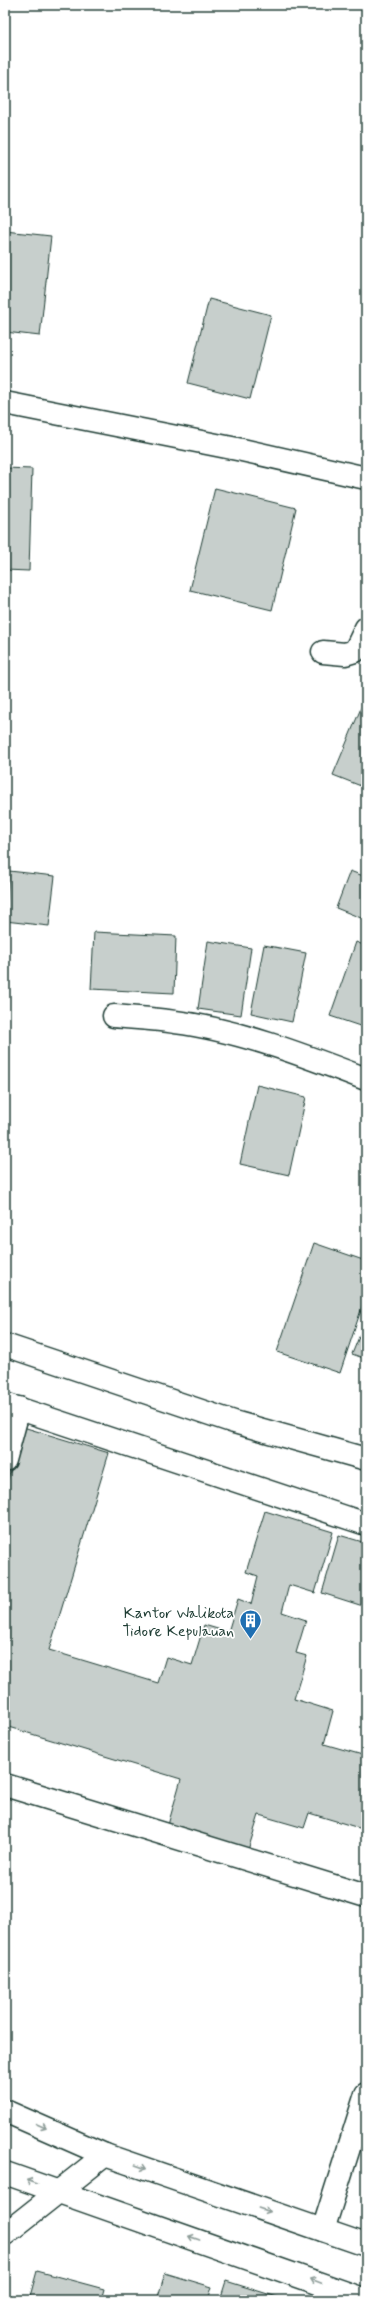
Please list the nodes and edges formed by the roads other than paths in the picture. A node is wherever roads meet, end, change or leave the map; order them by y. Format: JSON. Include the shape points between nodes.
{"nodes":[{"id":1,"x":5,"y":403,"type":"edge"},
{"id":2,"x":366,"y":478,"type":"edge"},
{"id":3,"x":366,"y":628,"type":"edge"},
{"id":4,"x":323,"y":652,"type":"dead end"},
{"id":5,"x":114,"y":1016,"type":"dead end"},
{"id":6,"x":366,"y":1079,"type":"edge"},
{"id":7,"x":5,"y":1345,"type":"edge"},
{"id":8,"x":12,"y":1406,"type":"edge"},
{"id":9,"x":366,"y":1459,"type":"edge"},
{"id":10,"x":5,"y":1460,"type":"edge"},
{"id":11,"x":366,"y":1524,"type":"edge"},
{"id":12,"x":5,"y":1785,"type":"edge"},
{"id":13,"x":366,"y":1896,"type":"edge"},
{"id":14,"x":366,"y":2094,"type":"edge"},
{"id":15,"x":5,"y":2111,"type":"edge"},
{"id":16,"x":105,"y":2155,"type":"junction"},
{"id":17,"x":5,"y":2173,"type":"edge"},
{"id":18,"x":58,"y":2191,"type":"junction"},
{"id":19,"x":323,"y":2230,"type":"junction"},
{"id":20,"x":5,"y":2234,"type":"edge"},
{"id":21,"x":366,"y":2245,"type":"edge"},
{"id":22,"x":366,"y":2300,"type":"edge"}],
"edges":[{"from":1,"to":2,"type":"street","via":[[242,450]]},
{"from":3,"to":4,"type":"street","via":[[355,651],[345,654]]},
{"from":5,"to":6,"type":"street","via":[[176,1022],[232,1034]]},
{"from":7,"to":9,"type":"street","via":[[234,1422]]},
{"from":8,"to":10,"type":"street"},
{"from":8,"to":11,"type":"street"},
{"from":12,"to":13,"type":"street"},
{"from":14,"to":19,"type":"street"},
{"from":15,"to":16,"type":"street","one_way":true},
{"from":16,"to":18,"type":"street"},
{"from":16,"to":19,"type":"street","one_way":true},
{"from":18,"to":17,"type":"street","one_way":true},
{"from":18,"to":20,"type":"street"},
{"from":22,"to":18,"type":"street","one_way":true},
{"from":19,"to":21,"type":"street"}]}
